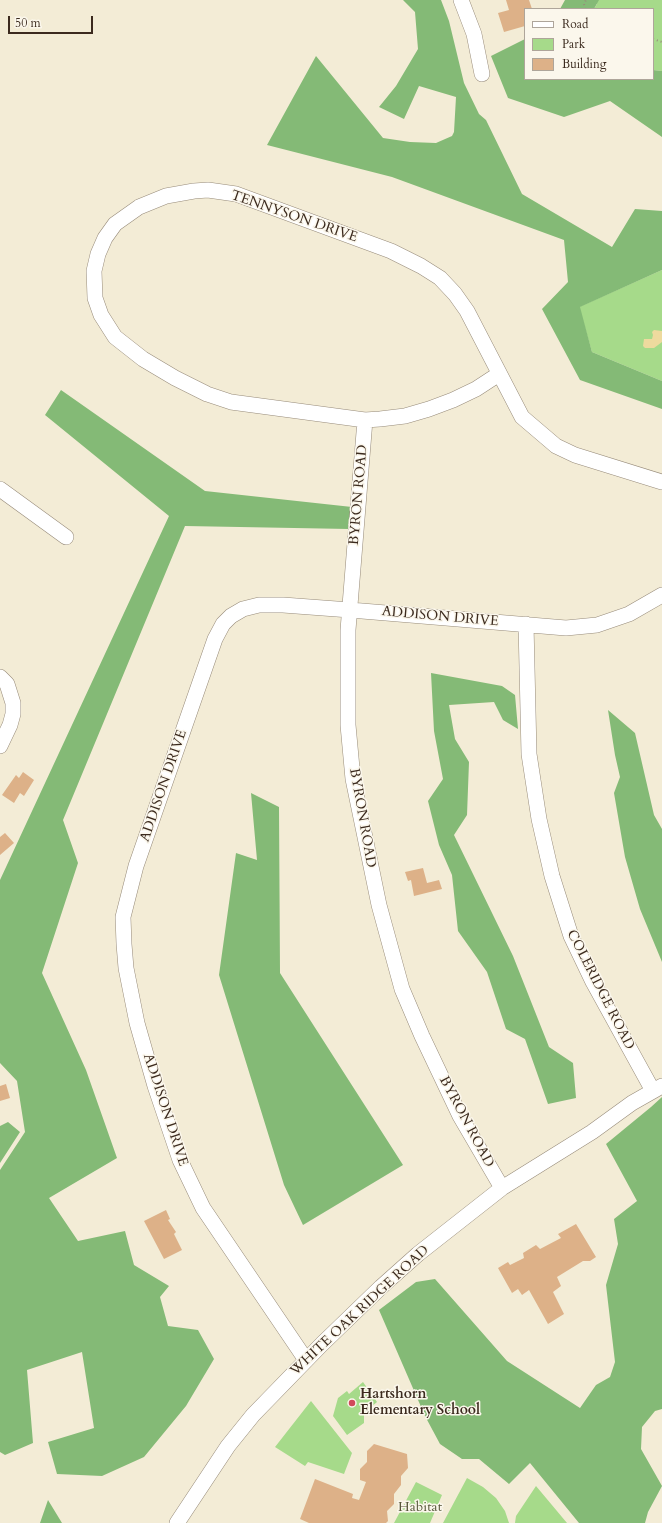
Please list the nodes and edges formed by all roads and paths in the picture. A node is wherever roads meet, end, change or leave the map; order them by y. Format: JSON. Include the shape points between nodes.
{"nodes":[{"id":1,"x":460,"y":0,"type":"edge"},
{"id":2,"x":482,"y":74,"type":"dead end"},
{"id":3,"x":499,"y":374,"type":"junction"},
{"id":4,"x":365,"y":420,"type":"junction"},
{"id":5,"x":662,"y":482,"type":"edge"},
{"id":6,"x":0,"y":489,"type":"edge"},
{"id":7,"x":66,"y":537,"type":"dead end"},
{"id":8,"x":662,"y":595,"type":"edge"},
{"id":9,"x":350,"y":610,"type":"junction"},
{"id":10,"x":526,"y":624,"type":"junction"},
{"id":11,"x":0,"y":677,"type":"edge"},
{"id":12,"x":0,"y":746,"type":"edge"},
{"id":13,"x":657,"y":1089,"type":"edge"},
{"id":14,"x":502,"y":1188,"type":"junction"},
{"id":15,"x":306,"y":1360,"type":"junction"},
{"id":16,"x":177,"y":1523,"type":"edge"}],
"edges":[{"from":1,"to":2,"type":"street","via":[[474,34]]},
{"from":3,"to":4,"type":"street","name":"TENNYSON DRIVE","via":[[476,389],[429,409],[405,416]]},
{"from":3,"to":4,"type":"street","name":"TENNYSON DRIVE","via":[[467,311],[455,294],[440,278],[391,251],[236,194],[215,191],[180,193],[152,201],[127,214],[110,230],[95,263],[94,289],[101,315],[121,343],[143,359],[201,391],[231,402]]},
{"from":3,"to":5,"type":"street","name":"TENNYSON DRIVE","via":[[522,417],[556,446],[575,455]]},
{"from":4,"to":9,"type":"street","name":"BYRON ROAD"},
{"from":6,"to":7,"type":"street"},
{"from":8,"to":10,"type":"street","name":"ADDISON DRIVE","via":[[629,614],[597,624],[566,628]]},
{"from":9,"to":10,"type":"street","name":"ADDISON DRIVE"},
{"from":9,"to":14,"type":"street","name":"BYRON ROAD","via":[[348,725],[352,771],[379,905],[402,989],[422,1036],[460,1116]]},
{"from":9,"to":15,"type":"street","name":"ADDISON DRIVE","via":[[259,605],[243,609],[223,624],[215,639],[136,866],[124,917],[126,968],[137,1023],[180,1160],[203,1208]]},
{"from":10,"to":13,"type":"street","name":"COLERIDGE ROAD","via":[[529,754],[539,819],[552,876],[571,936],[593,982]]},
{"from":11,"to":12,"type":"street","via":[[7,684],[13,703],[13,714]]},
{"from":13,"to":14,"type":"street","name":"WHITE OAK RIDGE ROAD"},
{"from":14,"to":15,"type":"street","name":"WHITE OAK RIDGE ROAD","via":[[381,1286]]},
{"from":15,"to":16,"type":"street","name":"WHITE OAK RIDGE ROAD","via":[[253,1415],[228,1446]]}]}
